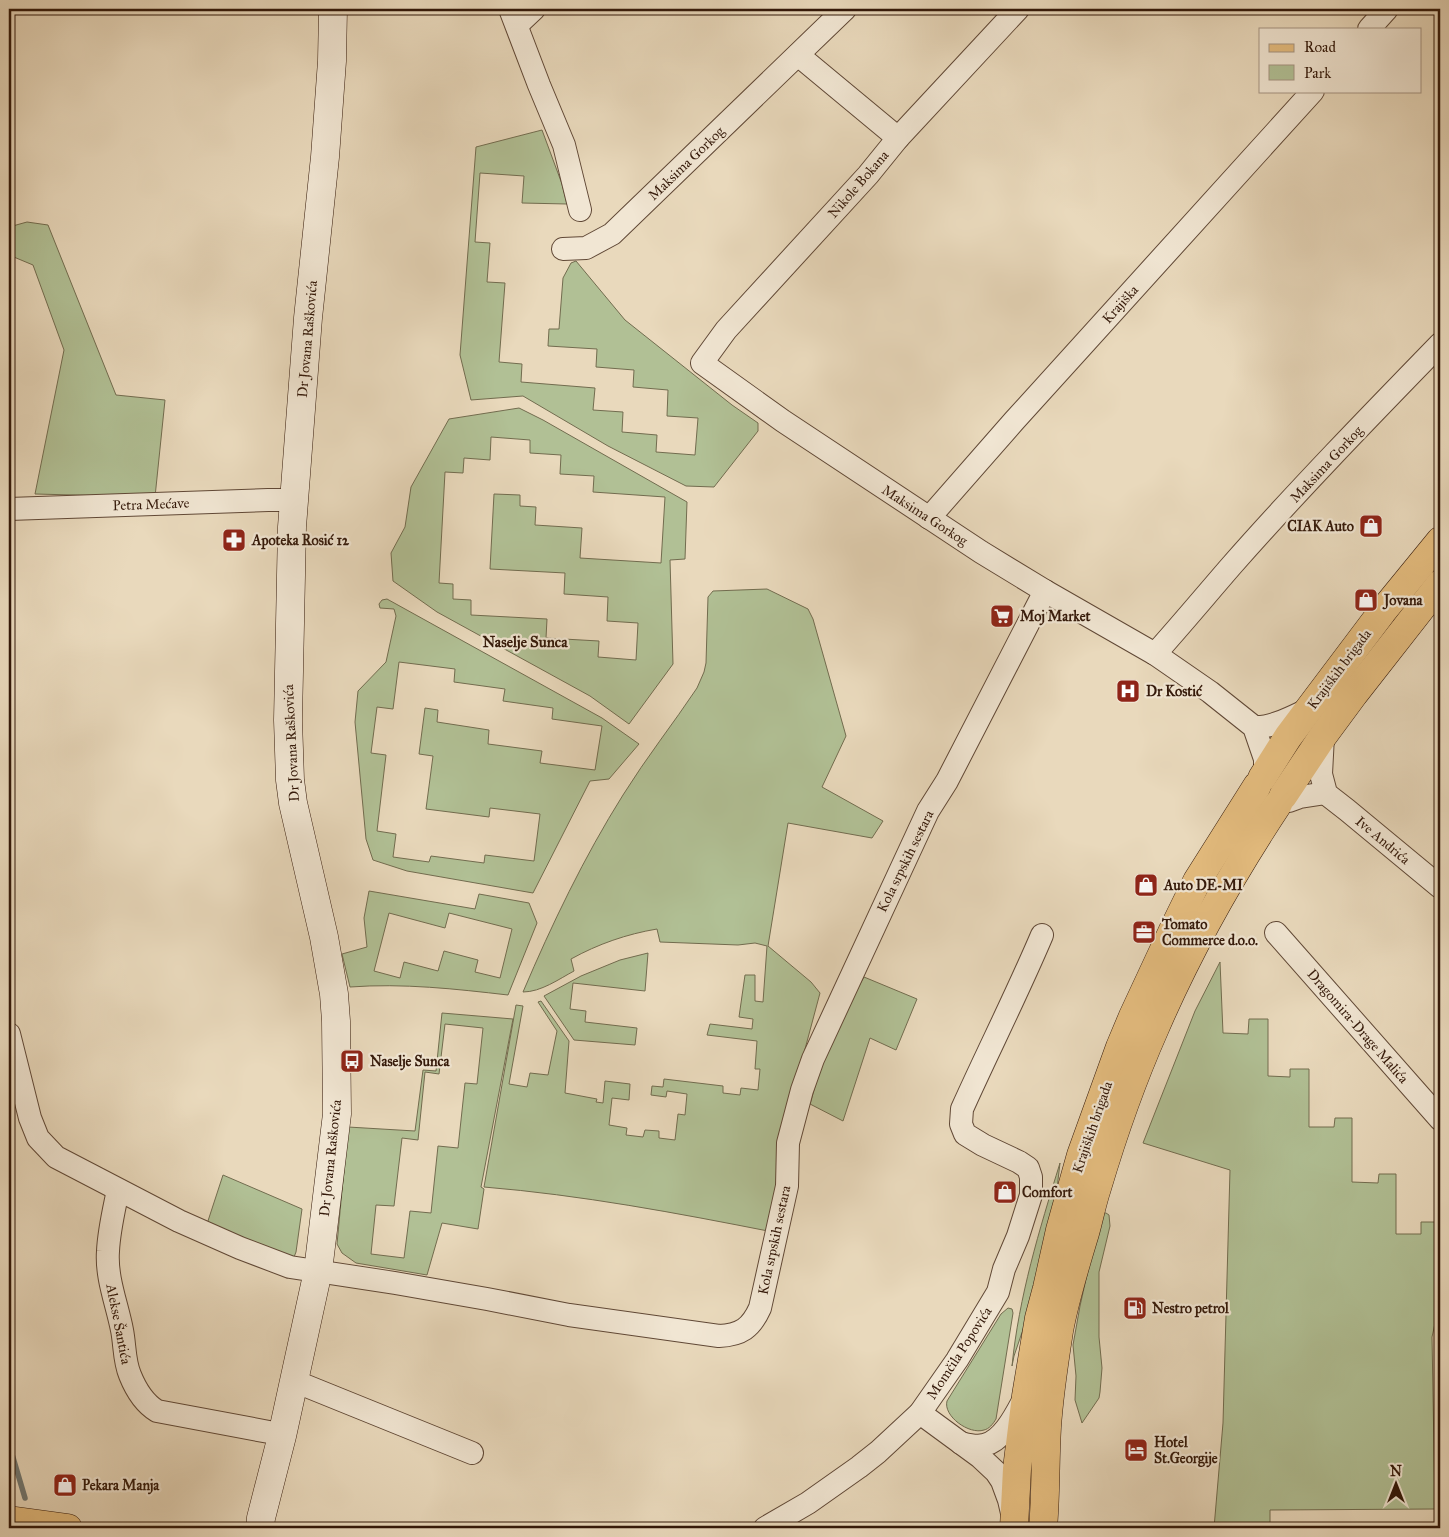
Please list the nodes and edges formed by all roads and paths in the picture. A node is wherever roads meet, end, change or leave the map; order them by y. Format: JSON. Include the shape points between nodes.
{"nodes":[{"id":1,"x":333,"y":9,"type":"edge"},
{"id":2,"x":534,"y":9,"type":"edge"},
{"id":3,"x":845,"y":9,"type":"edge"},
{"id":4,"x":1018,"y":9,"type":"edge"},
{"id":5,"x":1387,"y":9,"type":"edge"},
{"id":6,"x":513,"y":17,"type":"edge"},
{"id":7,"x":1370,"y":28,"type":"edge"},
{"id":8,"x":798,"y":55,"type":"junction"},
{"id":9,"x":1312,"y":92,"type":"edge"},
{"id":10,"x":898,"y":138,"type":"junction"},
{"id":11,"x":580,"y":210,"type":"dead end"},
{"id":12,"x":563,"y":249,"type":"dead end"},
{"id":13,"x":1440,"y":344,"type":"edge"},
{"id":14,"x":702,"y":363,"type":"joint"},
{"id":15,"x":294,"y":500,"type":"junction"},
{"id":16,"x":9,"y":509,"type":"edge"},
{"id":17,"x":929,"y":518,"type":"junction"},
{"id":18,"x":1440,"y":541,"type":"edge"},
{"id":19,"x":1440,"y":584,"type":"edge"},
{"id":20,"x":1045,"y":591,"type":"junction"},
{"id":21,"x":1155,"y":654,"type":"junction"},
{"id":22,"x":1308,"y":709,"type":"junction"},
{"id":23,"x":1254,"y":727,"type":"junction"},
{"id":24,"x":1323,"y":736,"type":"junction"},
{"id":25,"x":1261,"y":779,"type":"junction"},
{"id":26,"x":1326,"y":793,"type":"junction"},
{"id":27,"x":1280,"y":805,"type":"junction"},
{"id":28,"x":1440,"y":887,"type":"edge"},
{"id":29,"x":1276,"y":933,"type":"dead end"},
{"id":30,"x":1042,"y":935,"type":"dead end"},
{"id":31,"x":9,"y":1034,"type":"edge"},
{"id":32,"x":1440,"y":1119,"type":"edge"},
{"id":33,"x":118,"y":1190,"type":"junction"},
{"id":34,"x":318,"y":1271,"type":"junction"},
{"id":35,"x":294,"y":1381,"type":"junction"},
{"id":36,"x":1026,"y":1396,"type":"junction"},
{"id":37,"x":920,"y":1413,"type":"junction"},
{"id":38,"x":282,"y":1436,"type":"junction"},
{"id":39,"x":961,"y":1443,"type":"junction"},
{"id":40,"x":472,"y":1453,"type":"dead end"},
{"id":41,"x":9,"y":1520,"type":"edge"},
{"id":42,"x":1014,"y":1526,"type":"edge"},
{"id":43,"x":68,"y":1528,"type":"edge"},
{"id":44,"x":260,"y":1528,"type":"edge"},
{"id":45,"x":765,"y":1528,"type":"edge"},
{"id":46,"x":1043,"y":1528,"type":"edge"}],
"edges":[{"from":1,"to":15,"type":"street","name":"Dr Jovana Raškovića","via":[[325,157]]},
{"from":2,"to":6,"type":"street"},
{"from":3,"to":8,"type":"street","name":"Maksima Gorkog"},
{"from":4,"to":10,"type":"street","name":"Nikole Bokana"},
{"from":5,"to":7,"type":"street"},
{"from":6,"to":11,"type":"street","via":[[564,145]]},
{"from":8,"to":10,"type":"street"},
{"from":8,"to":12,"type":"street","name":"Maksima Gorkog","via":[[612,234],[586,248]]},
{"from":9,"to":17,"type":"street","name":"Krajiška"},
{"from":10,"to":14,"type":"street","name":"Nikole Bokana","via":[[726,330]]},
{"from":13,"to":21,"type":"street","name":"Maksima Gorkog","via":[[1311,479]]},
{"from":14,"to":17,"type":"street","name":"Maksima Gorkog"},
{"from":15,"to":16,"type":"street","name":"Petra Mećave"},
{"from":15,"to":34,"type":"street","name":"Dr Jovana Raškovića","via":[[290,578],[290,780],[324,937],[336,1021],[336,1128]]},
{"from":17,"to":20,"type":"street","name":"Maksima Gorkog"},
{"from":18,"to":22,"type":"main road","name":"Krajiških brigada"},
{"from":19,"to":24,"type":"main road","name":"Krajiških brigada"},
{"from":20,"to":21,"type":"street","name":"Maksima Gorkog"},
{"from":20,"to":34,"type":"street","name":"Kola srpskih sestara","via":[[947,781],[928,811],[813,1059],[788,1143],[788,1186],[760,1308],[752,1324],[729,1335],[708,1334],[569,1315]]},
{"from":21,"to":23,"type":"street","name":"Maksima Gorkog"},
{"from":22,"to":23,"type":"street","via":[[1288,719]]},
{"from":22,"to":25,"type":"main road","name":"Krajiških brigada"},
{"from":23,"to":25,"type":"street","via":[[1265,759]]},
{"from":24,"to":26,"type":"street","via":[[1321,774]]},
{"from":24,"to":27,"type":"main road","name":"Krajiških brigada"},
{"from":25,"to":36,"type":"main road","name":"Krajiških brigada","via":[[1197,881],[1120,1047],[1081,1155],[1060,1230],[1038,1318]]},
{"from":26,"to":27,"type":"street"},
{"from":26,"to":28,"type":"street","name":"Ive Andrića"},
{"from":27,"to":46,"type":"main road","name":"Krajiških brigada","via":[[1260,829],[1177,978],[1140,1064],[1097,1188],[1060,1329],[1047,1428]]},
{"from":29,"to":32,"type":"street","name":"Dragomira-Drage Malića"},
{"from":30,"to":37,"type":"street","name":"Momčila Popovića","via":[[961,1114],[965,1134],[1028,1168],[1031,1195],[998,1292]]},
{"from":31,"to":33,"type":"street","via":[[24,1098],[38,1138],[56,1157]]},
{"from":33,"to":34,"type":"street","via":[[240,1248],[290,1267]]},
{"from":33,"to":38,"type":"street","name":"Alekse Šantića","via":[[108,1245],[108,1270],[123,1332],[127,1367],[143,1400],[157,1411]]},
{"from":34,"to":35,"type":"street","name":"Dr Jovana Raškovića"},
{"from":35,"to":38,"type":"street","name":"Dr Jovana Raškovića"},
{"from":35,"to":40,"type":"street"},
{"from":36,"to":39,"type":"street","via":[[1012,1421],[994,1440],[974,1446]]},
{"from":36,"to":42,"type":"main road","name":"Krajiških brigada"},
{"from":37,"to":39,"type":"street","name":"Momčila Popovića"},
{"from":37,"to":45,"type":"street","name":"Momčila Popovića","via":[[859,1467]]},
{"from":38,"to":44,"type":"street","name":"Dr Jovana Raškovića"},
{"from":39,"to":42,"type":"street","name":"Momčila Popovića","via":[[988,1463],[1002,1481]]},
{"from":41,"to":43,"type":"main road"}]}
